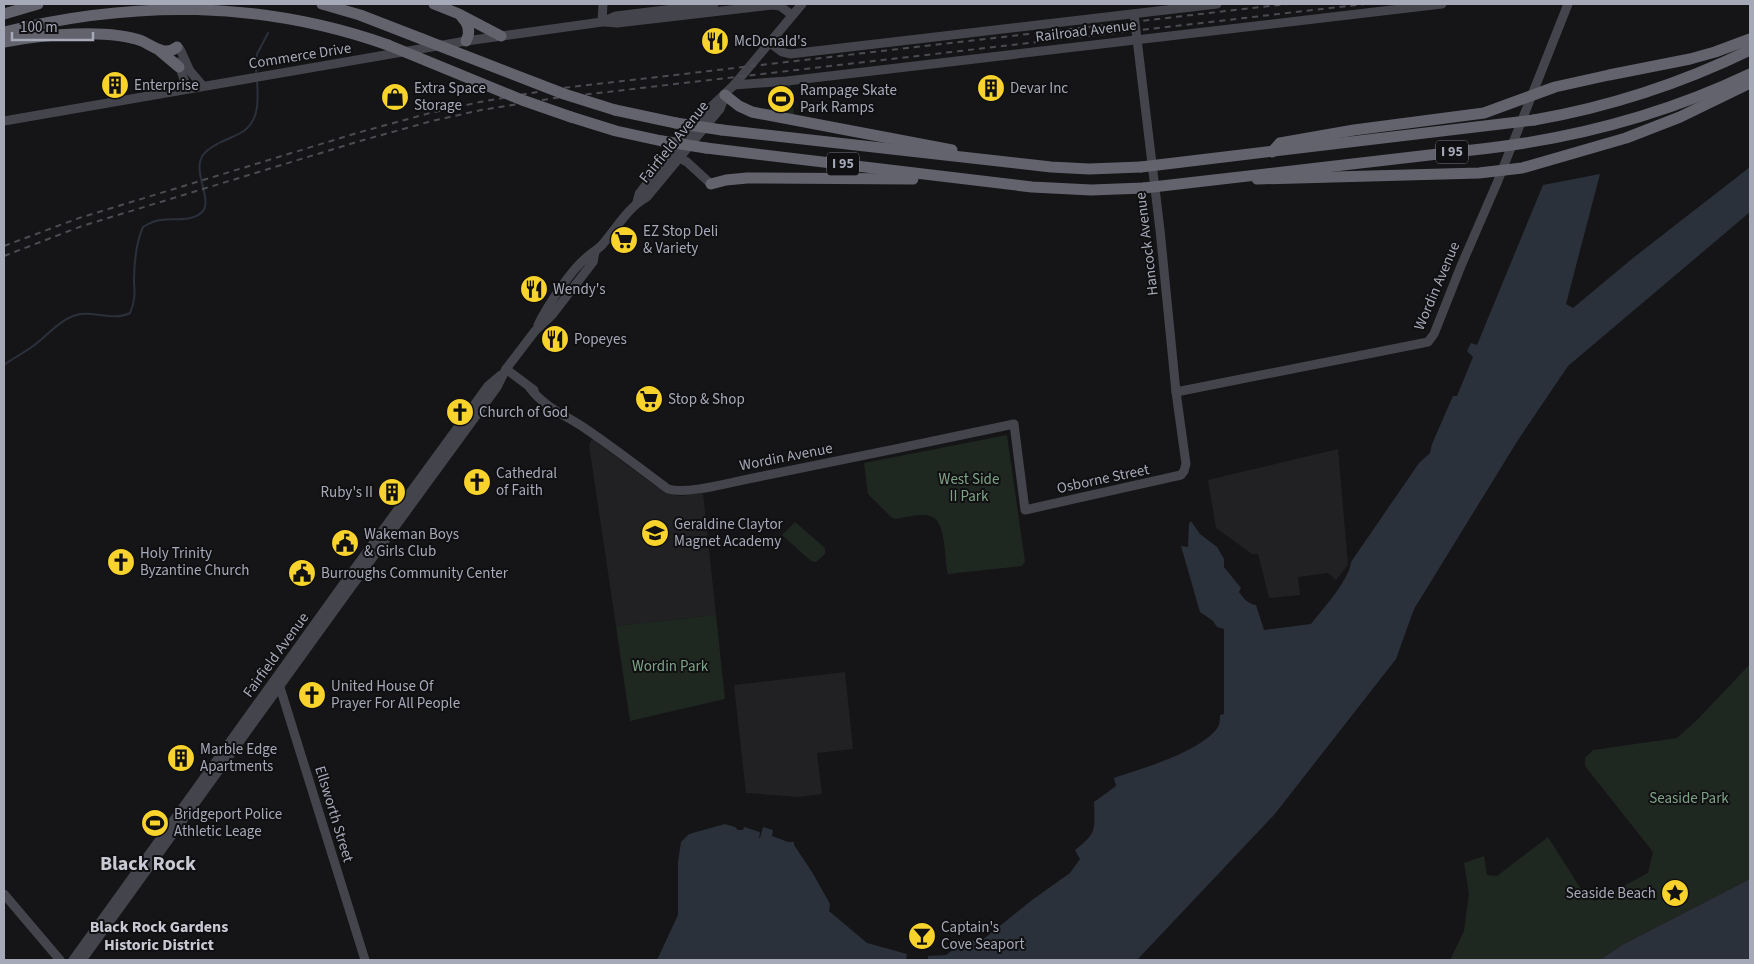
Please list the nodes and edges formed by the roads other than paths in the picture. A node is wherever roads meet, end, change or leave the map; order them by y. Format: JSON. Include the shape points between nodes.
{"nodes":[{"id":1,"x":38,"y":4,"type":"edge"},
{"id":2,"x":170,"y":4,"type":"edge"},
{"id":3,"x":184,"y":4,"type":"edge"},
{"id":4,"x":322,"y":4,"type":"edge"},
{"id":5,"x":434,"y":4,"type":"edge"},
{"id":6,"x":602,"y":4,"type":"edge"},
{"id":7,"x":714,"y":4,"type":"edge"},
{"id":8,"x":801,"y":4,"type":"edge"},
{"id":9,"x":1217,"y":4,"type":"edge"},
{"id":10,"x":1442,"y":4,"type":"edge"},
{"id":11,"x":1568,"y":4,"type":"edge"},
{"id":12,"x":728,"y":7,"type":"edge"},
{"id":13,"x":4,"y":14,"type":"edge"},
{"id":14,"x":459,"y":14,"type":"junction"},
{"id":15,"x":1134,"y":14,"type":"junction"},
{"id":16,"x":792,"y":15,"type":"junction"},
{"id":17,"x":602,"y":22,"type":"junction"},
{"id":18,"x":4,"y":32,"type":"edge"},
{"id":19,"x":501,"y":36,"type":"junction"},
{"id":20,"x":1136,"y":39,"type":"junction"},
{"id":21,"x":1750,"y":40,"type":"edge"},
{"id":22,"x":466,"y":41,"type":"junction"},
{"id":23,"x":4,"y":42,"type":"edge"},
{"id":24,"x":770,"y":43,"type":"junction"},
{"id":25,"x":177,"y":47,"type":"junction"},
{"id":26,"x":156,"y":48,"type":"junction"},
{"id":27,"x":1750,"y":50,"type":"edge"},
{"id":28,"x":179,"y":67,"type":"junction"},
{"id":29,"x":1750,"y":74,"type":"edge"},
{"id":30,"x":1750,"y":83,"type":"edge"},
{"id":31,"x":202,"y":85,"type":"junction"},
{"id":32,"x":734,"y":85,"type":"junction"},
{"id":33,"x":187,"y":88,"type":"junction"},
{"id":34,"x":725,"y":95,"type":"junction"},
{"id":35,"x":1531,"y":96,"type":"junction"},
{"id":36,"x":4,"y":120,"type":"edge"},
{"id":37,"x":1272,"y":152,"type":"junction"},
{"id":38,"x":675,"y":156,"type":"junction"},
{"id":39,"x":976,"y":157,"type":"junction"},
{"id":40,"x":1501,"y":172,"type":"junction"},
{"id":41,"x":1233,"y":178,"type":"junction"},
{"id":42,"x":979,"y":181,"type":"junction"},
{"id":43,"x":711,"y":184,"type":"joint"},
{"id":44,"x":506,"y":369,"type":"junction"},
{"id":45,"x":1176,"y":392,"type":"junction"},
{"id":46,"x":1184,"y":471,"type":"joint"},
{"id":47,"x":1025,"y":510,"type":"joint"},
{"id":48,"x":278,"y":681,"type":"junction"},
{"id":49,"x":4,"y":894,"type":"edge"},
{"id":50,"x":60,"y":960,"type":"edge"},
{"id":51,"x":73,"y":960,"type":"edge"},
{"id":52,"x":82,"y":960,"type":"edge"},
{"id":53,"x":365,"y":960,"type":"edge"}],
"edges":[{"from":1,"to":13,"type":"highway"},
{"from":2,"to":3,"type":"highway","number":"I 95"},
{"from":2,"to":18,"type":"highway","number":"I 95","via":[[94,11]]},
{"from":3,"to":42,"type":"highway","number":"I 95","bridge":true,"via":[[284,14],[340,28],[522,100],[616,131],[706,148]]},
{"from":4,"to":39,"type":"highway","number":"I 95","bridge":true,"via":[[360,15],[546,88],[615,110],[722,130]]},
{"from":5,"to":14,"type":"highway"},
{"from":6,"to":17,"type":"street"},
{"from":7,"to":17,"type":"street","name":"Commerce Drive","via":[[616,16]]},
{"from":8,"to":16,"type":"street","name":"Fairfield Avenue"},
{"from":9,"to":15,"type":"street","name":"Railroad Avenue"},
{"from":10,"to":20,"type":"street","name":"Railroad Avenue"},
{"from":11,"to":35,"type":"street","name":"Wordin Avenue"},
{"from":12,"to":16,"type":"street","name":"Commerce Drive","via":[[777,5]]},
{"from":12,"to":17,"type":"street","name":"Commerce Drive","via":[[617,23]]},
{"from":14,"to":19,"type":"highway"},
{"from":14,"to":22,"type":"highway","via":[[468,27]]},
{"from":15,"to":20,"type":"street","name":"Hancock Avenue"},
{"from":15,"to":24,"type":"street","name":"Railroad Avenue","via":[[790,54]]},
{"from":16,"to":24,"type":"street","name":"Fairfield Avenue"},
{"from":17,"to":19,"type":"street","name":"Commerce Drive"},
{"from":19,"to":22,"type":"street","name":"Commerce Drive"},
{"from":20,"to":32,"type":"street","name":"Railroad Avenue"},
{"from":20,"to":45,"type":"street","name":"Hancock Avenue"},
{"from":21,"to":35,"type":"highway","via":[[1678,62],[1568,84]]},
{"from":22,"to":31,"type":"street","name":"Commerce Drive"},
{"from":23,"to":26,"type":"highway","via":[[105,34],[133,38]]},
{"from":24,"to":32,"type":"street","name":"Fairfield Avenue"},
{"from":25,"to":26,"type":"highway","via":[[168,52]]},
{"from":25,"to":28,"type":"street"},
{"from":25,"to":31,"type":"street"},
{"from":26,"to":28,"type":"highway"},
{"from":27,"to":37,"type":"highway","number":"I 95","bridge":true,"via":[[1653,90],[1560,115]]},
{"from":28,"to":33,"type":"street"},
{"from":29,"to":41,"type":"highway","number":"I 95","bridge":true,"via":[[1657,111],[1555,138]]},
{"from":30,"to":40,"type":"highway","via":[[1644,132]]},
{"from":31,"to":33,"type":"street","name":"Commerce Drive"},
{"from":32,"to":34,"type":"street","name":"Fairfield Avenue"},
{"from":33,"to":36,"type":"street","name":"Commerce Drive"},
{"from":34,"to":38,"type":"street","name":"Fairfield Avenue","via":[[713,104]]},
{"from":34,"to":39,"type":"highway","via":[[752,112],[936,146]]},
{"from":35,"to":37,"type":"highway","via":[[1476,115],[1367,128],[1280,143]]},
{"from":35,"to":40,"type":"street","name":"Wordin Avenue"},
{"from":37,"to":39,"type":"highway","number":"I 95","bridge":true,"via":[[1142,167],[1070,168]]},
{"from":38,"to":43,"type":"street","via":[[687,162]]},
{"from":38,"to":44,"type":"street","name":"Fairfield Avenue","via":[[639,194],[637,202],[595,252],[593,262]]},
{"from":40,"to":41,"type":"highway","bridge":true},
{"from":40,"to":45,"type":"street","name":"Wordin Avenue","via":[[1428,342]]},
{"from":41,"to":42,"type":"highway","number":"I 95","bridge":true,"via":[[1144,188],[1071,190]]},
{"from":42,"to":43,"type":"highway","via":[[760,178]]},
{"from":44,"to":47,"type":"street","name":"Wordin Avenue","via":[[563,416],[668,489],[676,491],[1014,424]]},
{"from":44,"to":48,"type":"street","name":"Fairfield Avenue","via":[[488,386]]},
{"from":45,"to":46,"type":"street","name":"Hancock Avenue","via":[[1186,464]]},
{"from":46,"to":47,"type":"street","name":"Osborne Street","via":[[1178,476]]},
{"from":48,"to":51,"type":"street","name":"Fairfield Avenue"},
{"from":48,"to":52,"type":"street","name":"Fairfield Avenue","via":[[258,718]]},
{"from":48,"to":53,"type":"street","name":"Ellsworth Street"},
{"from":49,"to":50,"type":"street"}]}
